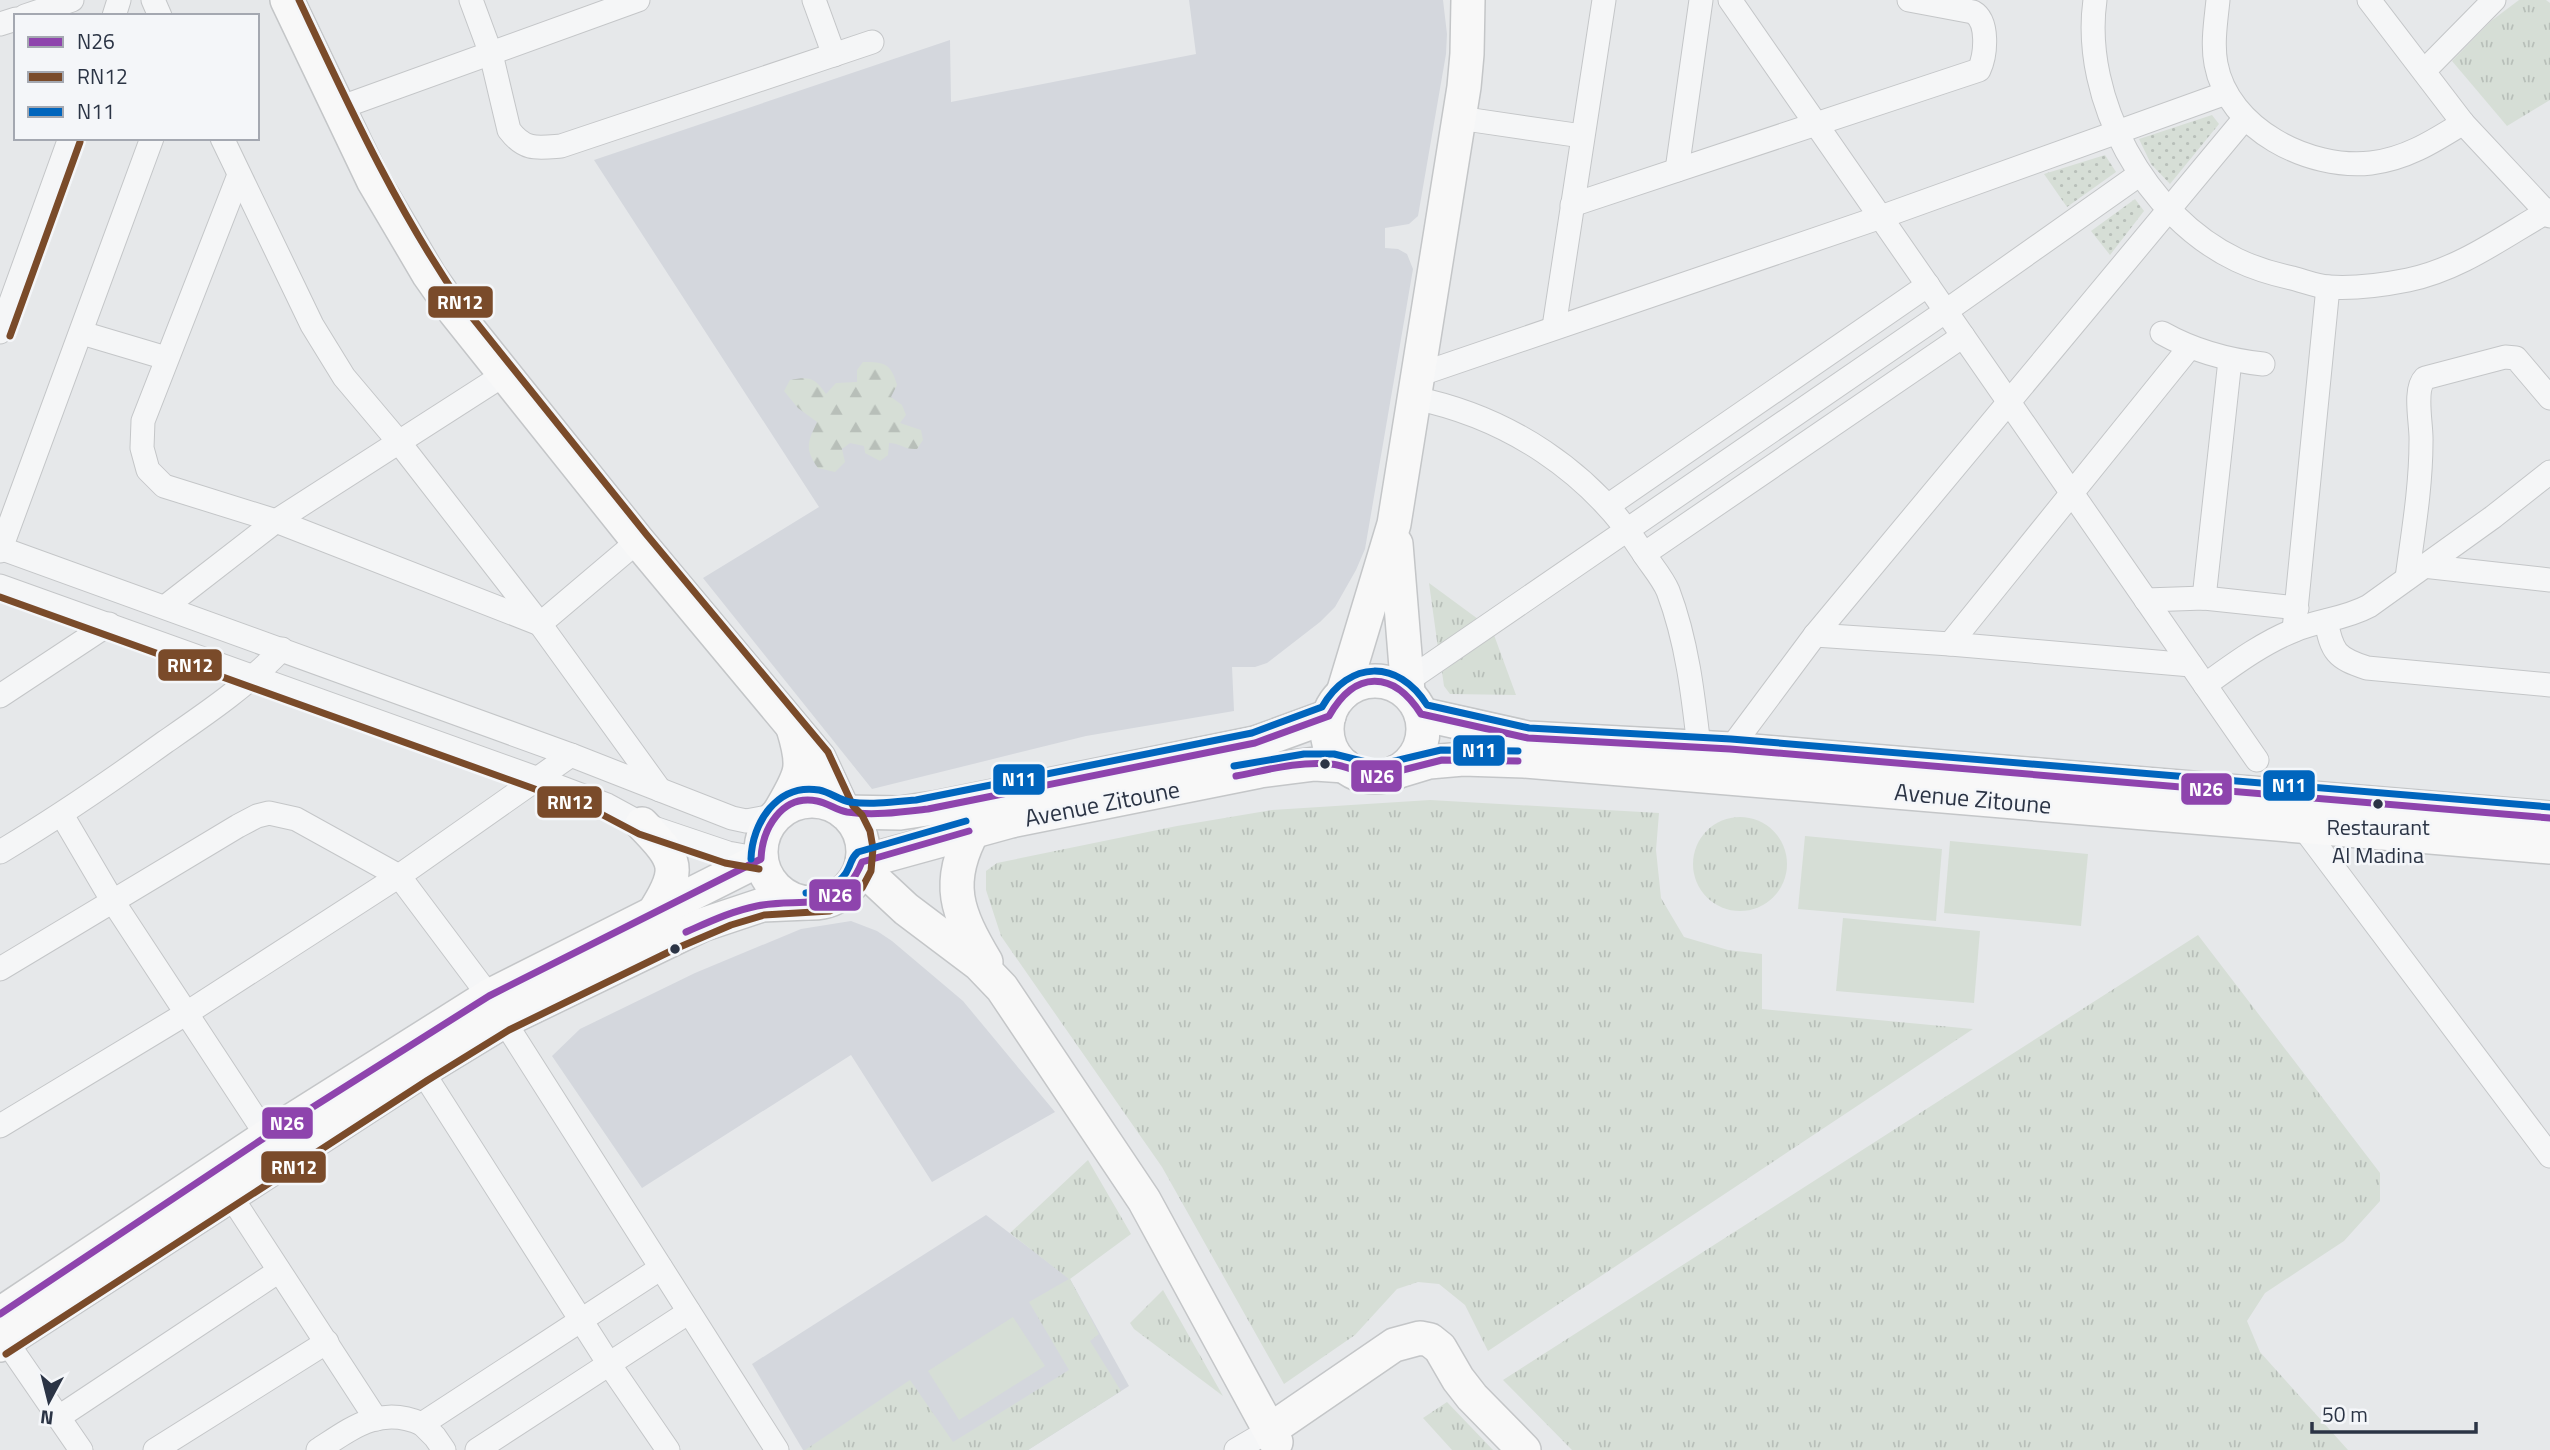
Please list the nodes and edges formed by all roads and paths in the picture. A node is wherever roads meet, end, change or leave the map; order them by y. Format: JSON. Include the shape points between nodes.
{"nodes":[{"id":1,"x":72,"y":0,"type":"edge"},
{"id":2,"x":287,"y":0,"type":"edge"},
{"id":3,"x":471,"y":0,"type":"edge"},
{"id":4,"x":638,"y":0,"type":"edge"},
{"id":5,"x":814,"y":0,"type":"edge"},
{"id":6,"x":1468,"y":0,"type":"edge"},
{"id":7,"x":1477,"y":0,"type":"edge"},
{"id":8,"x":1604,"y":0,"type":"edge"},
{"id":9,"x":1702,"y":0,"type":"edge"},
{"id":10,"x":1730,"y":0,"type":"edge"},
{"id":11,"x":1909,"y":0,"type":"edge"},
{"id":12,"x":2095,"y":0,"type":"edge"},
{"id":13,"x":2218,"y":0,"type":"edge"},
{"id":14,"x":2369,"y":0,"type":"edge"},
{"id":15,"x":2494,"y":0,"type":"edge"},
{"id":16,"x":31,"y":14,"type":"edge"},
{"id":17,"x":872,"y":42,"type":"dead end"},
{"id":18,"x":491,"y":54,"type":"junction"},
{"id":19,"x":1467,"y":54,"type":"junction"},
{"id":20,"x":834,"y":55,"type":"junction"},
{"id":21,"x":2425,"y":70,"type":"junction"},
{"id":22,"x":2226,"y":93,"type":"junction"},
{"id":23,"x":339,"y":108,"type":"junction"},
{"id":24,"x":1459,"y":118,"type":"junction"},
{"id":25,"x":2245,"y":118,"type":"junction"},
{"id":26,"x":2463,"y":123,"type":"junction"},
{"id":27,"x":1817,"y":125,"type":"junction"},
{"id":28,"x":2118,"y":132,"type":"junction"},
{"id":29,"x":1582,"y":136,"type":"junction"},
{"id":30,"x":69,"y":140,"type":"edge"},
{"id":31,"x":151,"y":140,"type":"edge"},
{"id":32,"x":223,"y":140,"type":"edge"},
{"id":33,"x":1677,"y":170,"type":"junction"},
{"id":34,"x":2140,"y":174,"type":"junction"},
{"id":35,"x":239,"y":175,"type":"junction"},
{"id":36,"x":1572,"y":205,"type":"junction"},
{"id":37,"x":2170,"y":211,"type":"junction"},
{"id":38,"x":2549,"y":212,"type":"edge"},
{"id":39,"x":1881,"y":217,"type":"junction"},
{"id":40,"x":1928,"y":285,"type":"junction"},
{"id":41,"x":2328,"y":287,"type":"junction"},
{"id":42,"x":1946,"y":311,"type":"junction"},
{"id":43,"x":1554,"y":327,"type":"junction"},
{"id":44,"x":0,"y":332,"type":"edge"},
{"id":45,"x":82,"y":332,"type":"junction"},
{"id":46,"x":2162,"y":333,"type":"dead end"},
{"id":47,"x":1963,"y":336,"type":"junction"},
{"id":48,"x":2189,"y":348,"type":"junction"},
{"id":49,"x":166,"y":358,"type":"junction"},
{"id":50,"x":2230,"y":360,"type":"junction"},
{"id":51,"x":2263,"y":364,"type":"dead end"},
{"id":52,"x":505,"y":374,"type":"junction"},
{"id":53,"x":1416,"y":386,"type":"junction"},
{"id":54,"x":2550,"y":398,"type":"edge"},
{"id":55,"x":2008,"y":402,"type":"junction"},
{"id":56,"x":398,"y":441,"type":"junction"},
{"id":57,"x":2550,"y":472,"type":"edge"},
{"id":58,"x":2071,"y":493,"type":"junction"},
{"id":59,"x":1609,"y":505,"type":"junction"},
{"id":60,"x":276,"y":521,"type":"junction"},
{"id":61,"x":1394,"y":524,"type":"junction"},
{"id":62,"x":1628,"y":530,"type":"junction"},
{"id":63,"x":638,"y":541,"type":"junction"},
{"id":64,"x":1,"y":550,"type":"edge"},
{"id":65,"x":1644,"y":554,"type":"junction"},
{"id":66,"x":2415,"y":572,"type":"junction"},
{"id":67,"x":2550,"y":580,"type":"edge"},
{"id":68,"x":0,"y":586,"type":"edge"},
{"id":69,"x":2204,"y":598,"type":"junction"},
{"id":70,"x":2146,"y":600,"type":"junction"},
{"id":71,"x":165,"y":607,"type":"junction"},
{"id":72,"x":2295,"y":619,"type":"junction"},
{"id":73,"x":2326,"y":621,"type":"junction"},
{"id":74,"x":109,"y":624,"type":"junction"},
{"id":75,"x":540,"y":624,"type":"junction"},
{"id":76,"x":1815,"y":635,"type":"junction"},
{"id":77,"x":1950,"y":644,"type":"junction"},
{"id":78,"x":282,"y":649,"type":"junction"},
{"id":79,"x":2191,"y":665,"type":"junction"},
{"id":80,"x":255,"y":677,"type":"junction"},
{"id":81,"x":2205,"y":685,"type":"junction"},
{"id":82,"x":2550,"y":685,"type":"edge"},
{"id":83,"x":0,"y":696,"type":"edge"},
{"id":84,"x":1412,"y":696,"type":"junction"},
{"id":85,"x":1336,"y":705,"type":"junction"},
{"id":86,"x":793,"y":728,"type":"junction"},
{"id":87,"x":1714,"y":748,"type":"junction"},
{"id":88,"x":571,"y":755,"type":"junction"},
{"id":89,"x":2257,"y":760,"type":"dead end"},
{"id":90,"x":1345,"y":766,"type":"junction"},
{"id":91,"x":1396,"y":772,"type":"junction"},
{"id":92,"x":536,"y":778,"type":"junction"},
{"id":93,"x":660,"y":790,"type":"junction"},
{"id":94,"x":844,"y":811,"type":"junction"},
{"id":95,"x":777,"y":814,"type":"junction"},
{"id":96,"x":62,"y":815,"type":"junction"},
{"id":97,"x":2550,"y":818,"type":"edge"},
{"id":98,"x":642,"y":824,"type":"junction"},
{"id":99,"x":2302,"y":827,"type":"junction"},
{"id":100,"x":974,"y":829,"type":"junction"},
{"id":101,"x":2550,"y":847,"type":"edge"},
{"id":102,"x":0,"y":852,"type":"edge"},
{"id":103,"x":761,"y":859,"type":"junction"},
{"id":104,"x":862,"y":864,"type":"junction"},
{"id":105,"x":399,"y":876,"type":"junction"},
{"id":106,"x":112,"y":900,"type":"junction"},
{"id":107,"x":817,"y":902,"type":"junction"},
{"id":108,"x":906,"y":909,"type":"junction"},
{"id":109,"x":653,"y":914,"type":"junction"},
{"id":110,"x":0,"y":969,"type":"edge"},
{"id":111,"x":1002,"y":988,"type":"junction"},
{"id":112,"x":496,"y":1008,"type":"junction"},
{"id":113,"x":187,"y":1013,"type":"junction"},
{"id":114,"x":422,"y":1071,"type":"junction"},
{"id":115,"x":0,"y":1126,"type":"edge"},
{"id":116,"x":267,"y":1136,"type":"junction"},
{"id":117,"x":2550,"y":1156,"type":"edge"},
{"id":118,"x":230,"y":1195,"type":"junction"},
{"id":119,"x":661,"y":1268,"type":"junction"},
{"id":120,"x":279,"y":1271,"type":"junction"},
{"id":121,"x":689,"y":1312,"type":"junction"},
{"id":122,"x":581,"y":1321,"type":"junction"},
{"id":123,"x":2,"y":1334,"type":"edge"},
{"id":124,"x":327,"y":1342,"type":"junction"},
{"id":125,"x":609,"y":1364,"type":"junction"},
{"id":126,"x":59,"y":1417,"type":"junction"},
{"id":127,"x":376,"y":1419,"type":"junction"},
{"id":128,"x":422,"y":1424,"type":"junction"},
{"id":129,"x":1277,"y":1443,"type":"edge"},
{"id":130,"x":81,"y":1450,"type":"edge"},
{"id":131,"x":155,"y":1450,"type":"edge"},
{"id":132,"x":318,"y":1450,"type":"edge"},
{"id":133,"x":444,"y":1450,"type":"edge"},
{"id":134,"x":477,"y":1450,"type":"edge"},
{"id":135,"x":668,"y":1450,"type":"edge"},
{"id":136,"x":777,"y":1450,"type":"edge"},
{"id":137,"x":1236,"y":1450,"type":"edge"},
{"id":138,"x":1524,"y":1450,"type":"edge"}],
"edges":[{"from":1,"to":16,"type":"street"},
{"from":2,"to":23,"type":"main road"},
{"from":3,"to":18,"type":"street"},
{"from":4,"to":18,"type":"street"},
{"from":5,"to":20,"type":"street"},
{"from":6,"to":19,"type":"main road"},
{"from":7,"to":19,"type":"street"},
{"from":8,"to":29,"type":"street"},
{"from":9,"to":33,"type":"street"},
{"from":10,"to":27,"type":"street"},
{"from":11,"to":27,"type":"street","via":[[1980,17],[1983,50],[1979,70]]},
{"from":12,"to":28,"type":"street","via":[[2097,74]]},
{"from":13,"to":22,"type":"street","via":[[2216,64]]},
{"from":14,"to":21,"type":"street"},
{"from":15,"to":21,"type":"street"},
{"from":17,"to":20,"type":"street"},
{"from":18,"to":20,"type":"street","via":[[509,130],[532,148],[561,146]]},
{"from":18,"to":23,"type":"street"},
{"from":19,"to":24,"type":"main road"},
{"from":21,"to":26,"type":"street"},
{"from":22,"to":25,"type":"street"},
{"from":22,"to":28,"type":"street"},
{"from":23,"to":52,"type":"main road","via":[[412,248]]},
{"from":24,"to":29,"type":"street"},
{"from":24,"to":53,"type":"main road"},
{"from":25,"to":26,"type":"street","via":[[2266,136],[2312,156],[2370,163],[2426,147]]},
{"from":25,"to":37,"type":"street"},
{"from":26,"to":38,"type":"street"},
{"from":27,"to":33,"type":"street"},
{"from":27,"to":39,"type":"street"},
{"from":28,"to":34,"type":"street"},
{"from":28,"to":39,"type":"street"},
{"from":29,"to":36,"type":"street"},
{"from":30,"to":44,"type":"street"},
{"from":31,"to":45,"type":"street"},
{"from":32,"to":35,"type":"street"},
{"from":33,"to":36,"type":"street"},
{"from":34,"to":37,"type":"street"},
{"from":34,"to":42,"type":"street"},
{"from":35,"to":49,"type":"street"},
{"from":35,"to":56,"type":"street","via":[[327,351]]},
{"from":36,"to":43,"type":"street"},
{"from":37,"to":41,"type":"street","via":[[2236,259]]},
{"from":37,"to":55,"type":"street"},
{"from":38,"to":41,"type":"street","via":[[2439,272],[2376,285]]},
{"from":39,"to":40,"type":"street"},
{"from":39,"to":43,"type":"street"},
{"from":40,"to":42,"type":"street"},
{"from":40,"to":59,"type":"street"},
{"from":41,"to":72,"type":"street"},
{"from":42,"to":47,"type":"street"},
{"from":42,"to":62,"type":"street"},
{"from":43,"to":53,"type":"street"},
{"from":45,"to":49,"type":"street"},
{"from":45,"to":64,"type":"street"},
{"from":46,"to":48,"type":"street"},
{"from":47,"to":55,"type":"street"},
{"from":47,"to":65,"type":"street"},
{"from":48,"to":50,"type":"street"},
{"from":48,"to":58,"type":"street"},
{"from":49,"to":60,"type":"street","via":[[143,421],[142,448],[148,470],[164,486]]},
{"from":50,"to":51,"type":"street"},
{"from":50,"to":69,"type":"street"},
{"from":52,"to":56,"type":"street"},
{"from":52,"to":63,"type":"main road"},
{"from":53,"to":59,"type":"street","via":[[1440,403],[1511,430],[1576,475]]},
{"from":53,"to":61,"type":"main road"},
{"from":54,"to":66,"type":"street","via":[[2516,358],[2505,357],[2420,382]]},
{"from":55,"to":58,"type":"street"},
{"from":55,"to":76,"type":"street"},
{"from":56,"to":60,"type":"street"},
{"from":56,"to":75,"type":"street"},
{"from":57,"to":66,"type":"street"},
{"from":58,"to":70,"type":"street"},
{"from":58,"to":77,"type":"street"},
{"from":59,"to":62,"type":"street"},
{"from":60,"to":71,"type":"street"},
{"from":60,"to":75,"type":"street"},
{"from":61,"to":84,"type":"main road"},
{"from":61,"to":85,"type":"main road"},
{"from":62,"to":65,"type":"street"},
{"from":62,"to":84,"type":"street"},
{"from":63,"to":75,"type":"street"},
{"from":63,"to":86,"type":"main road"},
{"from":64,"to":71,"type":"street"},
{"from":65,"to":87,"type":"street","via":[[1667,588]]},
{"from":66,"to":67,"type":"street"},
{"from":66,"to":73,"type":"street","via":[[2354,614]]},
{"from":68,"to":74,"type":"street"},
{"from":69,"to":70,"type":"street"},
{"from":69,"to":72,"type":"street"},
{"from":70,"to":79,"type":"street"},
{"from":71,"to":78,"type":"street"},
{"from":72,"to":73,"type":"street"},
{"from":72,"to":81,"type":"street"},
{"from":73,"to":82,"type":"street","via":[[2337,654],[2367,668]]},
{"from":74,"to":80,"type":"street"},
{"from":74,"to":83,"type":"street"},
{"from":75,"to":93,"type":"street"},
{"from":76,"to":77,"type":"street"},
{"from":76,"to":87,"type":"street"},
{"from":77,"to":79,"type":"street"},
{"from":78,"to":80,"type":"street"},
{"from":78,"to":88,"type":"street"},
{"from":79,"to":81,"type":"street"},
{"from":80,"to":92,"type":"street"},
{"from":80,"to":96,"type":"street"},
{"from":81,"to":89,"type":"street"},
{"from":84,"to":85,"type":"main road","via":[[1394,685],[1367,682]]},
{"from":84,"to":87,"type":"main road","name":"Avenue Zitoune","via":[[1528,738]]},
{"from":84,"to":91,"type":"main road","via":[[1423,727],[1422,741],[1408,764]]},
{"from":85,"to":90,"type":"main road","via":[[1327,730],[1329,743]]},
{"from":85,"to":94,"type":"main road","name":"Avenue Zitoune","via":[[1255,743],[940,807],[900,813]]},
{"from":86,"to":94,"type":"main road","via":[[819,758]]},
{"from":86,"to":95,"type":"main road","via":[[802,756],[800,772]]},
{"from":87,"to":97,"type":"main road","name":"Avenue Zitoune"},
{"from":88,"to":92,"type":"street"},
{"from":88,"to":93,"type":"street"},
{"from":90,"to":91,"type":"main road","via":[[1370,776]]},
{"from":90,"to":100,"type":"main road","name":"Avenue Zitoune","via":[[1315,764],[1260,771]]},
{"from":91,"to":99,"type":"main road","name":"Avenue Zitoune","via":[[1429,762],[1463,759],[1524,761]]},
{"from":92,"to":98,"type":"street"},
{"from":92,"to":105,"type":"street"},
{"from":93,"to":95,"type":"street","via":[[746,821]]},
{"from":94,"to":95,"type":"main road","via":[[812,800],[795,803]]},
{"from":94,"to":104,"type":"main road","via":[[860,834]]},
{"from":95,"to":103,"type":"main road","via":[[763,836]]},
{"from":96,"to":102,"type":"street"},
{"from":96,"to":106,"type":"street"},
{"from":98,"to":103,"type":"street","via":[[728,853]]},
{"from":98,"to":109,"type":"main road","via":[[663,845],[672,867],[669,889]]},
{"from":99,"to":101,"type":"main road","name":"Avenue Zitoune"},
{"from":99,"to":117,"type":"street"},
{"from":100,"to":104,"type":"main road","name":"Avenue Zitoune"},
{"from":100,"to":111,"type":"main road","via":[[959,861],[955,889],[965,927]]},
{"from":103,"to":107,"type":"main road","via":[[782,894]]},
{"from":103,"to":109,"type":"main road"},
{"from":104,"to":107,"type":"main road","via":[[841,894]]},
{"from":104,"to":108,"type":"main road"},
{"from":105,"to":106,"type":"street","via":[[296,819],[269,813],[238,826]]},
{"from":105,"to":112,"type":"street"},
{"from":105,"to":113,"type":"street"},
{"from":106,"to":110,"type":"street"},
{"from":106,"to":113,"type":"street"},
{"from":107,"to":108,"type":"main road","via":[[859,898]]},
{"from":107,"to":112,"type":"main road","via":[[762,905]]},
{"from":108,"to":111,"type":"main road","via":[[979,964]]},
{"from":109,"to":112,"type":"main road"},
{"from":111,"to":129,"type":"main road","via":[[1144,1200]]},
{"from":112,"to":114,"type":"main road"},
{"from":112,"to":116,"type":"main road"},
{"from":112,"to":119,"type":"street"},
{"from":113,"to":115,"type":"street"},
{"from":113,"to":116,"type":"street"},
{"from":114,"to":118,"type":"main road"},
{"from":114,"to":122,"type":"street"},
{"from":116,"to":123,"type":"main road"},
{"from":118,"to":120,"type":"street"},
{"from":118,"to":123,"type":"main road"},
{"from":119,"to":121,"type":"street"},
{"from":119,"to":122,"type":"street"},
{"from":120,"to":124,"type":"street"},
{"from":120,"to":126,"type":"street"},
{"from":121,"to":125,"type":"street"},
{"from":121,"to":136,"type":"street"},
{"from":122,"to":125,"type":"street"},
{"from":122,"to":128,"type":"street"},
{"from":123,"to":126,"type":"street"},
{"from":124,"to":127,"type":"street"},
{"from":124,"to":131,"type":"street"},
{"from":125,"to":134,"type":"street"},
{"from":125,"to":135,"type":"street"},
{"from":126,"to":130,"type":"street"},
{"from":127,"to":128,"type":"street","via":[[395,1417]]},
{"from":127,"to":132,"type":"street","via":[[362,1422]]},
{"from":128,"to":133,"type":"street"},
{"from":129,"to":137,"type":"street"},
{"from":129,"to":138,"type":"main road","via":[[1394,1345],[1420,1338],[1440,1348],[1472,1397]]}]}
